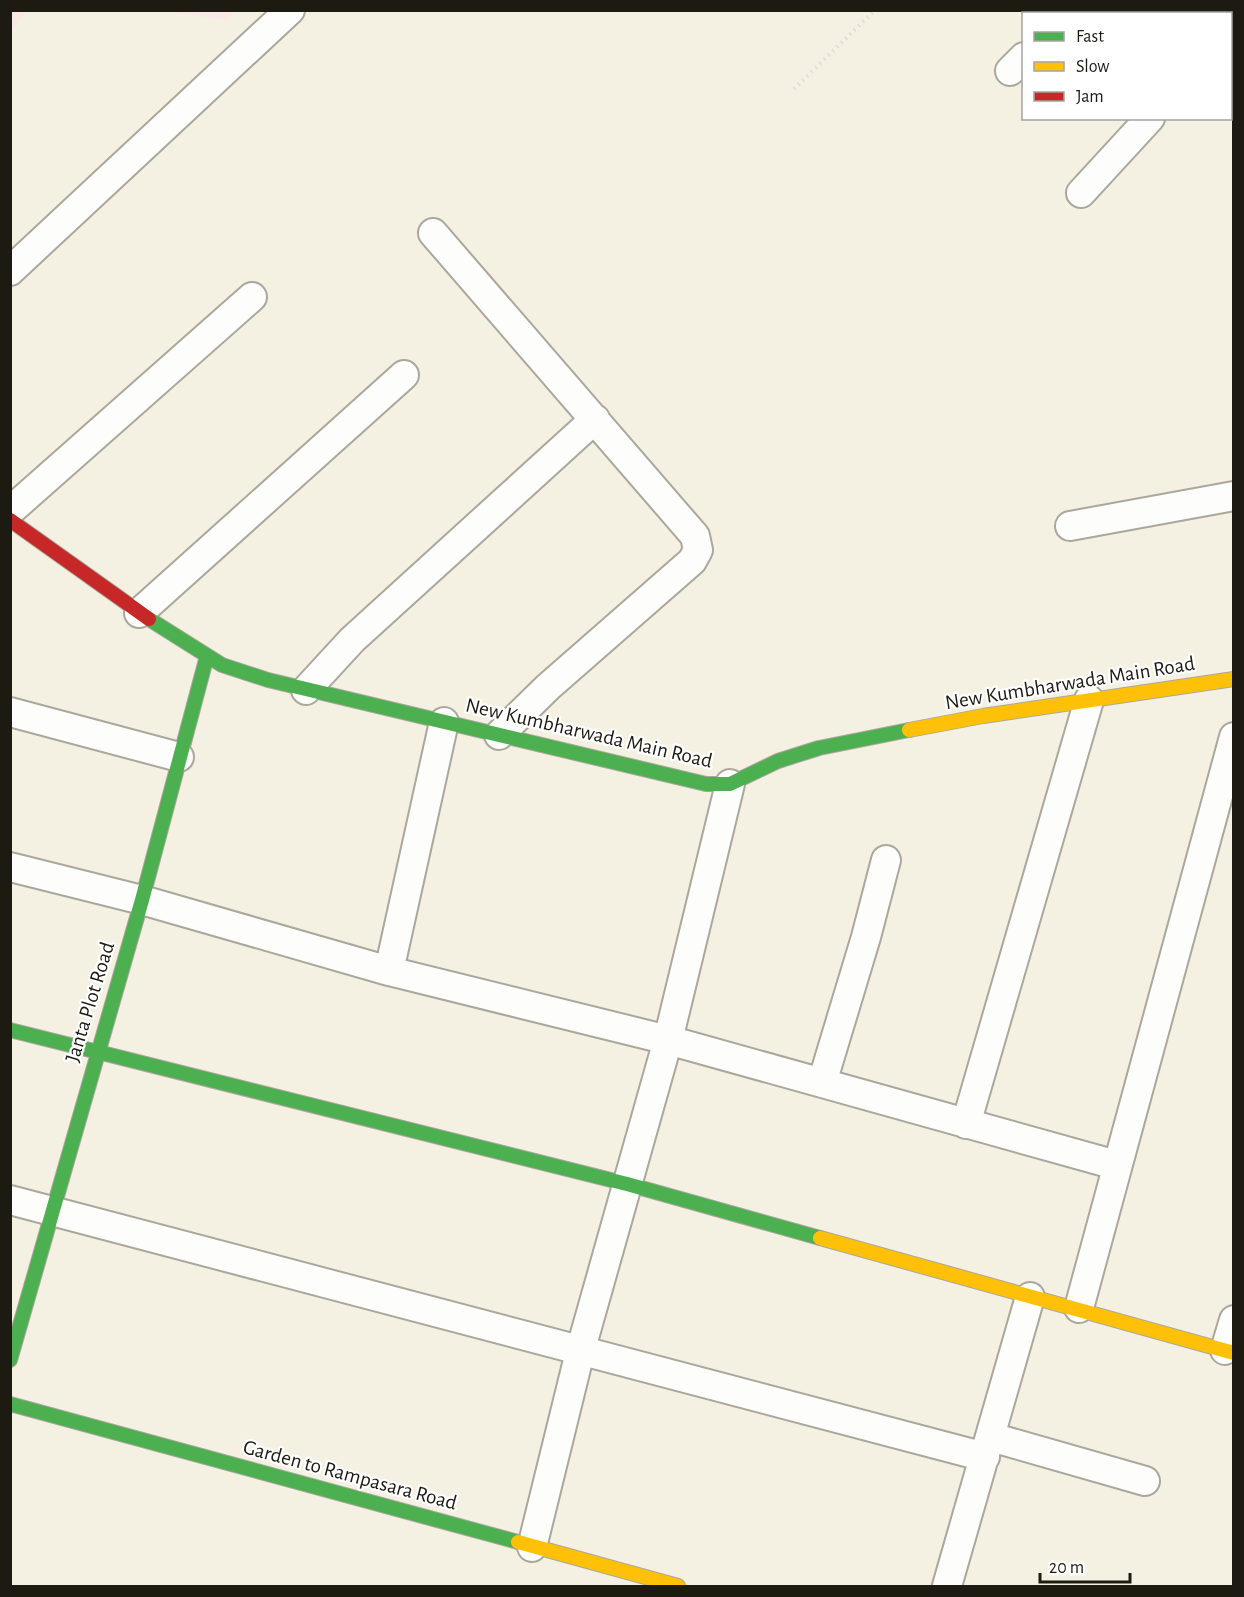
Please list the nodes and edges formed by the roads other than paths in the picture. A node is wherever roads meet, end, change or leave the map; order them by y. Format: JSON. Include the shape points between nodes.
{"nodes":[{"id":1,"x":290,"y":10,"type":"edge"},
{"id":2,"x":1148,"y":120,"type":"edge"},
{"id":3,"x":1081,"y":193,"type":"dead end"},
{"id":4,"x":433,"y":232,"type":"dead end"},
{"id":5,"x":10,"y":271,"type":"edge"},
{"id":6,"x":252,"y":297,"type":"dead end"},
{"id":7,"x":404,"y":375,"type":"dead end"},
{"id":8,"x":595,"y":419,"type":"junction"},
{"id":9,"x":1233,"y":496,"type":"edge"},
{"id":10,"x":10,"y":511,"type":"edge"},
{"id":11,"x":10,"y":520,"type":"edge"},
{"id":12,"x":1070,"y":526,"type":"dead end"},
{"id":13,"x":139,"y":613,"type":"junction"},
{"id":14,"x":207,"y":656,"type":"junction"},
{"id":15,"x":1233,"y":679,"type":"edge"},
{"id":16,"x":306,"y":690,"type":"junction"},
{"id":17,"x":1089,"y":700,"type":"junction"},
{"id":18,"x":10,"y":712,"type":"edge"},
{"id":19,"x":444,"y":722,"type":"junction"},
{"id":20,"x":499,"y":735,"type":"junction"},
{"id":21,"x":1233,"y":737,"type":"edge"},
{"id":22,"x":179,"y":757,"type":"junction"},
{"id":23,"x":730,"y":784,"type":"junction"},
{"id":24,"x":886,"y":860,"type":"dead end"},
{"id":25,"x":10,"y":867,"type":"edge"},
{"id":26,"x":142,"y":900,"type":"junction"},
{"id":27,"x":389,"y":971,"type":"junction"},
{"id":28,"x":10,"y":1030,"type":"edge"},
{"id":29,"x":668,"y":1040,"type":"junction"},
{"id":30,"x":97,"y":1053,"type":"junction"},
{"id":31,"x":822,"y":1083,"type":"junction"},
{"id":32,"x":966,"y":1124,"type":"junction"},
{"id":33,"x":1116,"y":1165,"type":"junction"},
{"id":34,"x":627,"y":1184,"type":"junction"},
{"id":35,"x":10,"y":1200,"type":"edge"},
{"id":36,"x":52,"y":1212,"type":"junction"},
{"id":37,"x":1030,"y":1297,"type":"junction"},
{"id":38,"x":1079,"y":1308,"type":"junction"},
{"id":39,"x":1233,"y":1320,"type":"edge"},
{"id":40,"x":1229,"y":1351,"type":"edge"},
{"id":41,"x":580,"y":1352,"type":"junction"},
{"id":42,"x":10,"y":1360,"type":"edge"},
{"id":43,"x":10,"y":1404,"type":"edge"},
{"id":44,"x":988,"y":1447,"type":"junction"},
{"id":45,"x":1145,"y":1481,"type":"dead end"},
{"id":46,"x":532,"y":1547,"type":"junction"},
{"id":47,"x":678,"y":1587,"type":"edge"},
{"id":48,"x":947,"y":1587,"type":"edge"}],
"edges":[{"from":1,"to":5,"type":"street"},
{"from":2,"to":3,"type":"street"},
{"from":4,"to":8,"type":"street"},
{"from":6,"to":10,"type":"street"},
{"from":7,"to":13,"type":"street"},
{"from":8,"to":16,"type":"street","via":[[352,639]]},
{"from":8,"to":20,"type":"street","via":[[695,536],[697,554]]},
{"from":9,"to":12,"type":"street"},
{"from":11,"to":13,"type":"street","name":"New Kumbharwada Main Road"},
{"from":13,"to":14,"type":"street","name":"New Kumbharwada Main Road"},
{"from":14,"to":16,"type":"street","name":"New Kumbharwada Main Road","via":[[222,665]]},
{"from":14,"to":22,"type":"street","name":"Janta Plot Road"},
{"from":15,"to":17,"type":"street","name":"New Kumbharwada Main Road"},
{"from":16,"to":19,"type":"street","name":"New Kumbharwada Main Road"},
{"from":17,"to":23,"type":"street","name":"New Kumbharwada Main Road","via":[[819,748],[778,761]]},
{"from":17,"to":32,"type":"street"},
{"from":18,"to":22,"type":"street"},
{"from":19,"to":20,"type":"street","name":"New Kumbharwada Main Road"},
{"from":19,"to":27,"type":"street"},
{"from":20,"to":23,"type":"street","name":"New Kumbharwada Main Road","via":[[706,784]]},
{"from":21,"to":33,"type":"street"},
{"from":22,"to":26,"type":"street","name":"Janta Plot Road"},
{"from":23,"to":29,"type":"street"},
{"from":24,"to":31,"type":"street"},
{"from":25,"to":26,"type":"street"},
{"from":26,"to":27,"type":"street"},
{"from":26,"to":30,"type":"street","name":"Janta Plot Road"},
{"from":27,"to":29,"type":"street"},
{"from":28,"to":30,"type":"street"},
{"from":29,"to":31,"type":"street"},
{"from":29,"to":34,"type":"street"},
{"from":30,"to":34,"type":"street"},
{"from":30,"to":36,"type":"street","name":"Janta Plot Road"},
{"from":31,"to":32,"type":"street"},
{"from":32,"to":33,"type":"street"},
{"from":33,"to":38,"type":"street"},
{"from":34,"to":37,"type":"street"},
{"from":34,"to":41,"type":"street"},
{"from":35,"to":36,"type":"street"},
{"from":36,"to":41,"type":"street"},
{"from":36,"to":42,"type":"street","name":"Janta Plot Road"},
{"from":37,"to":38,"type":"street"},
{"from":37,"to":44,"type":"street"},
{"from":38,"to":40,"type":"street"},
{"from":39,"to":40,"type":"street"},
{"from":41,"to":44,"type":"street"},
{"from":41,"to":46,"type":"street"},
{"from":43,"to":46,"type":"street","name":"Garden to Rampasara Road"},
{"from":44,"to":45,"type":"street"},
{"from":44,"to":48,"type":"street"},
{"from":46,"to":47,"type":"street","name":"Garden to Rampasara Road"}]}
